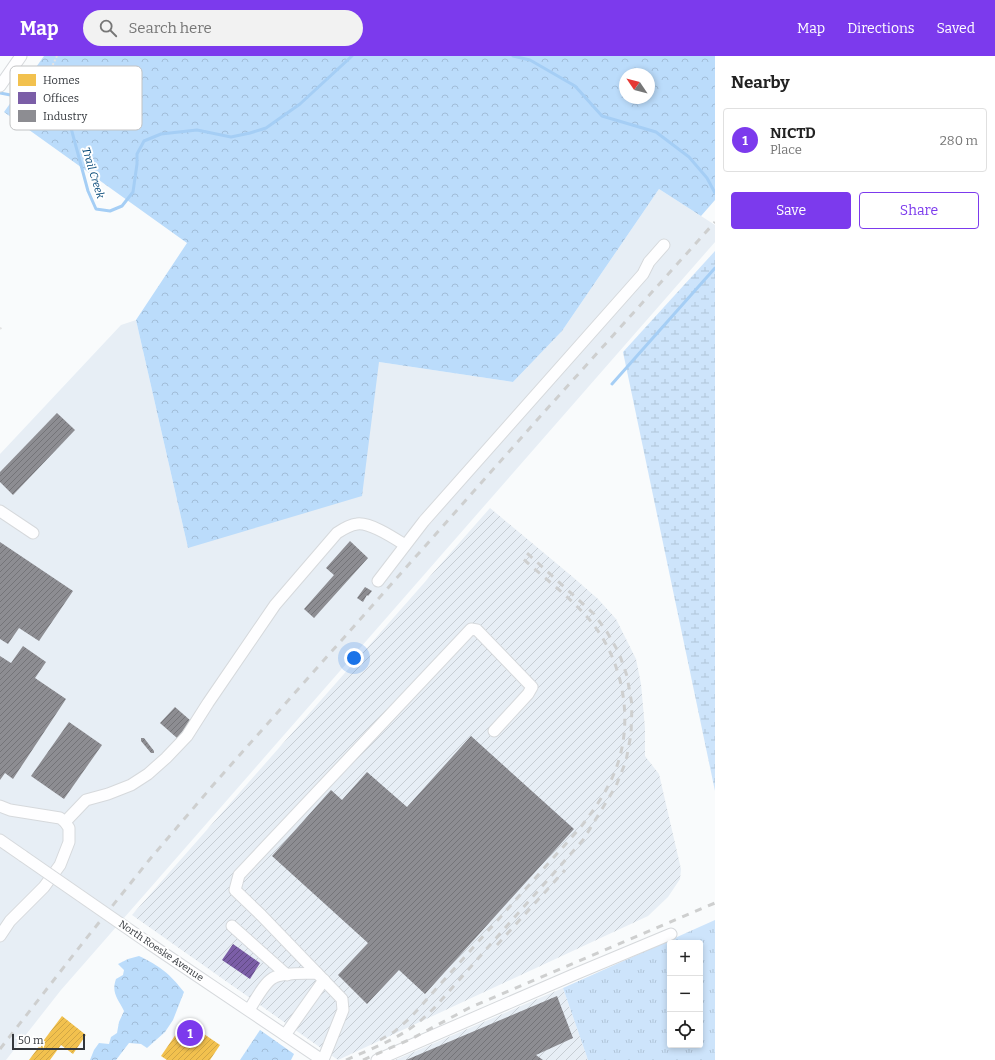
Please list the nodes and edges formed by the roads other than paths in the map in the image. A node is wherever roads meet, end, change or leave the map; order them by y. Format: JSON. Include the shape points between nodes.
{"nodes":[{"id":1,"x":20,"y":57,"type":"edge"},
{"id":2,"x":14,"y":66,"type":"edge"},
{"id":3,"x":10,"y":72,"type":"edge"},
{"id":4,"x":0,"y":86,"type":"edge"},
{"id":5,"x":664,"y":244,"type":"dead end"},
{"id":6,"x":0,"y":511,"type":"edge"},
{"id":7,"x":33,"y":533,"type":"dead end"},
{"id":8,"x":405,"y":545,"type":"junction"},
{"id":9,"x":378,"y":581,"type":"dead end"},
{"id":10,"x":494,"y":731,"type":"dead end"},
{"id":11,"x":0,"y":806,"type":"edge"},
{"id":12,"x":65,"y":822,"type":"junction"},
{"id":13,"x":0,"y":840,"type":"edge"},
{"id":14,"x":232,"y":926,"type":"dead end"},
{"id":15,"x":671,"y":934,"type":"dead end"},
{"id":16,"x":0,"y":936,"type":"edge"},
{"id":17,"x":286,"y":975,"type":"junction"},
{"id":18,"x":320,"y":977,"type":"junction"},
{"id":19,"x":249,"y":1010,"type":"junction"},
{"id":20,"x":285,"y":1035,"type":"junction"},
{"id":21,"x":323,"y":1060,"type":"edge"},
{"id":22,"x":378,"y":1060,"type":"edge"}],
"edges":[{"from":1,"to":2,"type":"street"},
{"from":3,"to":4,"type":"street"},
{"from":5,"to":8,"type":"street","via":[[649,262],[644,274]]},
{"from":6,"to":7,"type":"street"},
{"from":8,"to":9,"type":"street"},
{"from":8,"to":12,"type":"street","via":[[367,524],[346,527],[337,533],[275,605],[177,747],[148,774],[131,785],[86,800]]},
{"from":10,"to":18,"type":"street","via":[[532,687],[477,630],[471,629],[239,875],[235,890]]},
{"from":11,"to":12,"type":"street","via":[[60,818]]},
{"from":12,"to":16,"type":"street","via":[[69,828],[69,842],[60,865],[44,887],[10,921]]},
{"from":13,"to":19,"type":"street","name":"North Roeske Avenue","bridge":true},
{"from":14,"to":17,"type":"street"},
{"from":15,"to":22,"type":"street"},
{"from":17,"to":18,"type":"street"},
{"from":17,"to":19,"type":"street","via":[[274,977],[268,982]]},
{"from":18,"to":20,"type":"street"},
{"from":18,"to":21,"type":"street","via":[[342,1000],[343,1010]]},
{"from":19,"to":20,"type":"street","name":"North Roeske Avenue"},
{"from":20,"to":21,"type":"street","name":"North Roeske Avenue"}]}
